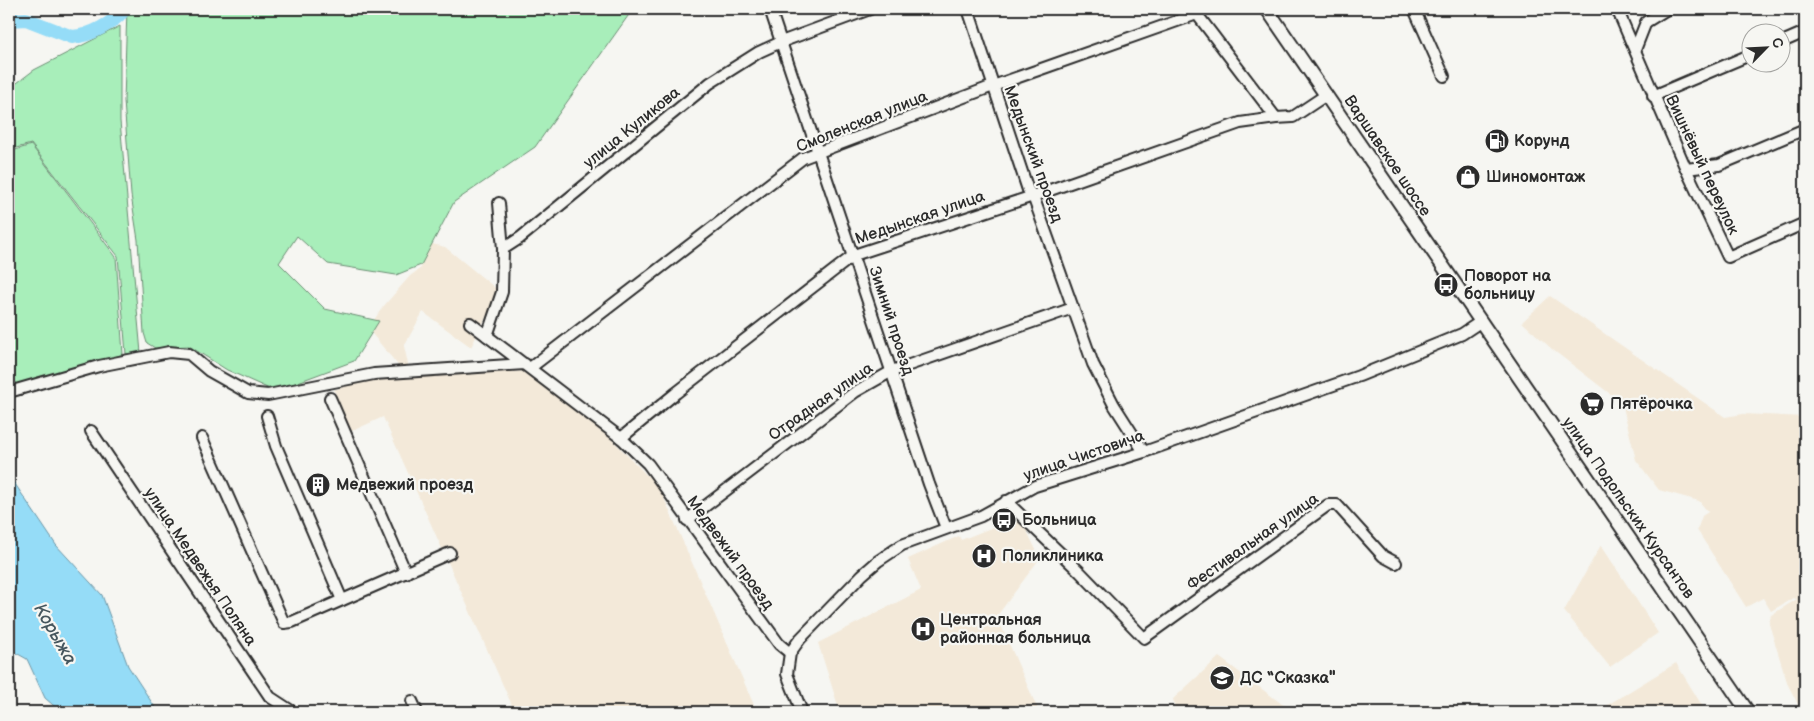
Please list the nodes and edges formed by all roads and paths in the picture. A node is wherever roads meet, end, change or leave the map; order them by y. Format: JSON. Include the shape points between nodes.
{"nodes":[{"id":1,"x":770,"y":9,"type":"edge"},
{"id":2,"x":870,"y":9,"type":"edge"},
{"id":3,"x":968,"y":9,"type":"edge"},
{"id":4,"x":1267,"y":9,"type":"edge"},
{"id":5,"x":1414,"y":9,"type":"edge"},
{"id":6,"x":1617,"y":9,"type":"edge"},
{"id":7,"x":1667,"y":9,"type":"edge"},
{"id":8,"x":1195,"y":12,"type":"edge"},
{"id":9,"x":1805,"y":32,"type":"edge"},
{"id":10,"x":1792,"y":38,"type":"edge"},
{"id":11,"x":781,"y":42,"type":"junction"},
{"id":12,"x":1635,"y":50,"type":"junction"},
{"id":13,"x":1742,"y":58,"type":"edge"},
{"id":14,"x":1444,"y":76,"type":"dead end"},
{"id":15,"x":993,"y":86,"type":"junction"},
{"id":16,"x":1326,"y":95,"type":"junction"},
{"id":17,"x":1654,"y":96,"type":"junction"},
{"id":18,"x":1276,"y":118,"type":"junction"},
{"id":19,"x":1805,"y":129,"type":"edge"},
{"id":20,"x":818,"y":152,"type":"junction"},
{"id":21,"x":1686,"y":170,"type":"junction"},
{"id":22,"x":1033,"y":196,"type":"junction"},
{"id":23,"x":498,"y":203,"type":"dead end"},
{"id":24,"x":1805,"y":223,"type":"edge"},
{"id":25,"x":503,"y":250,"type":"junction"},
{"id":26,"x":854,"y":255,"type":"junction"},
{"id":27,"x":1073,"y":308,"type":"junction"},
{"id":28,"x":1480,"y":322,"type":"junction"},
{"id":29,"x":470,"y":323,"type":"dead end"},
{"id":30,"x":487,"y":336,"type":"junction"},
{"id":31,"x":528,"y":366,"type":"junction"},
{"id":32,"x":892,"y":371,"type":"junction"},
{"id":33,"x":9,"y":392,"type":"edge"},
{"id":34,"x":330,"y":398,"type":"dead end"},
{"id":35,"x":267,"y":416,"type":"dead end"},
{"id":36,"x":91,"y":430,"type":"dead end"},
{"id":37,"x":202,"y":438,"type":"dead end"},
{"id":38,"x":621,"y":438,"type":"junction"},
{"id":39,"x":1144,"y":452,"type":"junction"},
{"id":40,"x":1006,"y":501,"type":"junction"},
{"id":41,"x":687,"y":520,"type":"junction"},
{"id":42,"x":946,"y":528,"type":"junction"},
{"id":43,"x":450,"y":553,"type":"dead end"},
{"id":44,"x":1396,"y":563,"type":"dead end"},
{"id":45,"x":406,"y":573,"type":"junction"},
{"id":46,"x":342,"y":600,"type":"junction"},
{"id":47,"x":790,"y":653,"type":"junction"},
{"id":48,"x":412,"y":701,"type":"dead end"},
{"id":49,"x":292,"y":712,"type":"edge"},
{"id":50,"x":417,"y":712,"type":"edge"},
{"id":51,"x":802,"y":712,"type":"edge"},
{"id":52,"x":1748,"y":712,"type":"edge"}],
"edges":[{"from":1,"to":11,"type":"street","name":"Зимний проезд"},
{"from":2,"to":11,"type":"street","name":"улица Куликова"},
{"from":3,"to":15,"type":"street","name":"Медынский проезд"},
{"from":4,"to":16,"type":"main road","name":"Варшавское шоссе"},
{"from":5,"to":14,"type":"street"},
{"from":6,"to":12,"type":"street","name":"Вишнёвый переулок"},
{"from":7,"to":12,"type":"street","via":[[1646,22]]},
{"from":8,"to":15,"type":"street","name":"Смоленская улица"},
{"from":8,"to":18,"type":"street"},
{"from":9,"to":10,"type":"street"},
{"from":11,"to":20,"type":"street","name":"Зимний проезд"},
{"from":11,"to":25,"type":"street","name":"улица Куликова","via":[[759,52],[710,84]]},
{"from":12,"to":17,"type":"street","name":"Вишнёвый переулок"},
{"from":13,"to":17,"type":"street"},
{"from":15,"to":20,"type":"street","name":"Смоленская улица"},
{"from":15,"to":22,"type":"street","name":"Медынский проезд","via":[[1028,190]]},
{"from":16,"to":18,"type":"street","name":"Медынская улица","via":[[1293,117]]},
{"from":16,"to":28,"type":"main road","name":"Варшавское шоссе"},
{"from":17,"to":21,"type":"street","name":"Вишнёвый переулок"},
{"from":18,"to":22,"type":"street","name":"Медынская улица","via":[[1240,123]]},
{"from":19,"to":21,"type":"street","via":[[1719,165]]},
{"from":20,"to":26,"type":"street","name":"Зимний проезд"},
{"from":20,"to":31,"type":"street","name":"Смоленская улица","via":[[803,158]]},
{"from":21,"to":24,"type":"street","name":"Вишнёвый переулок","via":[[1728,257]]},
{"from":22,"to":26,"type":"street","name":"Медынская улица"},
{"from":22,"to":27,"type":"street","name":"Медынский проезд"},
{"from":23,"to":25,"type":"street"},
{"from":25,"to":30,"type":"street","via":[[502,292]]},
{"from":26,"to":32,"type":"street","name":"Зимний проезд"},
{"from":26,"to":38,"type":"street","name":"Медынская улица"},
{"from":27,"to":32,"type":"street","name":"Отрадная улица"},
{"from":27,"to":39,"type":"street","name":"Медынский проезд","via":[[1093,364],[1114,406]]},
{"from":28,"to":39,"type":"street","name":"улица Чистовича","via":[[1462,334],[1402,360]]},
{"from":28,"to":52,"type":"main road","name":"улица Подольских Курсантов"},
{"from":29,"to":30,"type":"street","name":"Медвежий проезд"},
{"from":30,"to":31,"type":"street","name":"Медвежий проезд"},
{"from":31,"to":33,"type":"street","via":[[374,374],[268,395],[248,393],[209,371],[189,354],[169,352],[99,366]]},
{"from":31,"to":38,"type":"street","name":"Медвежий проезд"},
{"from":32,"to":41,"type":"street","name":"Отрадная улица","via":[[855,392]]},
{"from":32,"to":42,"type":"street","name":"Зимний проезд"},
{"from":34,"to":45,"type":"street"},
{"from":35,"to":46,"type":"street","via":[[276,446]]},
{"from":36,"to":49,"type":"street","name":"улица Медвежья Поляна","via":[[270,697]]},
{"from":37,"to":46,"type":"street","via":[[284,624]]},
{"from":38,"to":41,"type":"street","name":"Медвежий проезд","via":[[648,464]]},
{"from":39,"to":40,"type":"street","name":"улица Чистовича","via":[[1034,486]]},
{"from":40,"to":42,"type":"street","name":"улица Чистовича","via":[[980,516]]},
{"from":40,"to":44,"type":"street","name":"Фестивальная улица","via":[[1144,638],[1328,505],[1337,504],[1383,556]]},
{"from":41,"to":47,"type":"street","name":"Медвежий проезд","via":[[778,644]]},
{"from":42,"to":47,"type":"street","name":"улица Чистовича","via":[[902,545],[878,561]]},
{"from":43,"to":45,"type":"street"},
{"from":45,"to":46,"type":"street"},
{"from":47,"to":51,"type":"street","via":[[787,674]]},
{"from":48,"to":50,"type":"street"}]}
